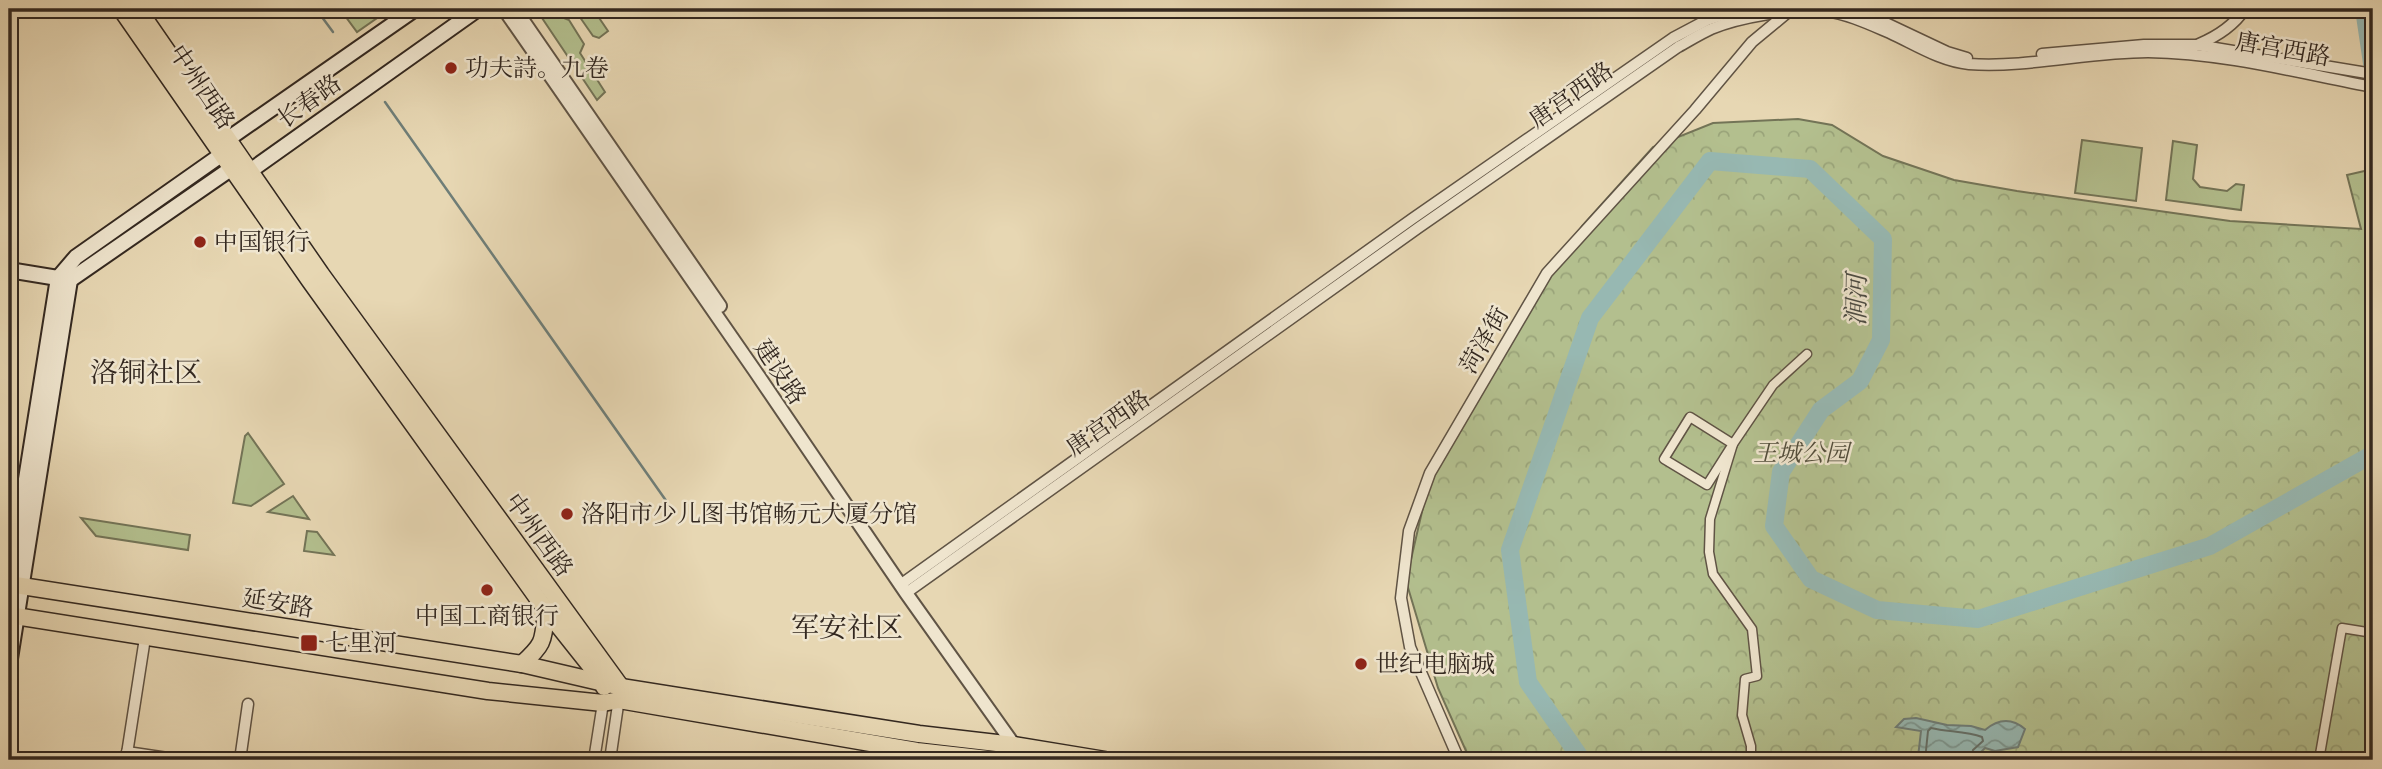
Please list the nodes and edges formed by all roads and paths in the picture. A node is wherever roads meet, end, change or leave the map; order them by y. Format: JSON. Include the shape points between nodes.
{"nodes":[{"id":1,"x":121,"y":9,"type":"edge"},
{"id":2,"x":138,"y":9,"type":"edge"},
{"id":3,"x":415,"y":9,"type":"edge"},
{"id":4,"x":478,"y":9,"type":"edge"},
{"id":5,"x":503,"y":9,"type":"edge"},
{"id":6,"x":515,"y":9,"type":"edge"},
{"id":7,"x":1741,"y":9,"type":"edge"},
{"id":8,"x":1856,"y":9,"type":"edge"},
{"id":9,"x":2245,"y":9,"type":"edge"},
{"id":10,"x":1788,"y":13,"type":"junction"},
{"id":11,"x":2197,"y":45,"type":"junction"},
{"id":12,"x":2231,"y":54,"type":"junction"},
{"id":13,"x":2193,"y":56,"type":"junction"},
{"id":14,"x":2373,"y":74,"type":"edge"},
{"id":15,"x":2373,"y":87,"type":"edge"},
{"id":16,"x":228,"y":139,"type":"junction"},
{"id":17,"x":227,"y":162,"type":"junction"},
{"id":18,"x":250,"y":171,"type":"junction"},
{"id":19,"x":9,"y":270,"type":"edge"},
{"id":20,"x":64,"y":279,"type":"junction"},
{"id":21,"x":1807,"y":354,"type":"dead end"},
{"id":22,"x":1732,"y":444,"type":"junction"},
{"id":23,"x":12,"y":585,"type":"edge"},
{"id":24,"x":906,"y":587,"type":"junction"},
{"id":25,"x":546,"y":610,"type":"junction"},
{"id":26,"x":12,"y":616,"type":"edge"},
{"id":27,"x":2373,"y":633,"type":"edge"},
{"id":28,"x":145,"y":638,"type":"junction"},
{"id":29,"x":522,"y":664,"type":"junction"},
{"id":30,"x":9,"y":665,"type":"edge"},
{"id":31,"x":604,"y":683,"type":"junction"},
{"id":32,"x":614,"y":697,"type":"junction"},
{"id":33,"x":248,"y":704,"type":"dead end"},
{"id":34,"x":1019,"y":751,"type":"edge"},
{"id":35,"x":126,"y":756,"type":"edge"},
{"id":36,"x":916,"y":756,"type":"edge"},
{"id":37,"x":181,"y":760,"type":"edge"},
{"id":38,"x":240,"y":760,"type":"edge"},
{"id":39,"x":594,"y":760,"type":"edge"},
{"id":40,"x":610,"y":760,"type":"edge"},
{"id":41,"x":997,"y":760,"type":"edge"},
{"id":42,"x":1105,"y":760,"type":"edge"},
{"id":43,"x":1459,"y":760,"type":"edge"},
{"id":44,"x":1751,"y":760,"type":"edge"},
{"id":45,"x":2319,"y":760,"type":"edge"}],
"edges":[{"from":1,"to":17,"type":"main road","name":"中州西路"},
{"from":2,"to":16,"type":"main road","name":"中州西路"},
{"from":3,"to":16,"type":"main road","name":"长春路"},
{"from":4,"to":18,"type":"main road","name":"长春路"},
{"from":5,"to":24,"type":"street","name":"建设路"},
{"from":6,"to":24,"type":"street","name":"建设路"},
{"from":7,"to":24,"type":"street","name":"唐宫西路","via":[[1673,38],[1412,219]]},
{"from":8,"to":11,"type":"street","name":"唐宫西路","via":[[1967,58]]},
{"from":9,"to":11,"type":"street","via":[[2216,37]]},
{"from":10,"to":13,"type":"street","name":"唐宫西路","via":[[1826,11],[1858,19],[1942,59],[1965,63],[1991,65],[2146,52]]},
{"from":10,"to":24,"type":"street","name":"唐宫西路","via":[[1711,29],[1678,47]]},
{"from":10,"to":43,"type":"street","name":"菏泽街","via":[[1752,42],[1547,273],[1430,473],[1409,531],[1401,598],[1410,647]]},
{"from":11,"to":12,"type":"street","name":"唐宫西路"},
{"from":11,"to":13,"type":"street"},
{"from":12,"to":13,"type":"street","name":"唐宫西路"},
{"from":12,"to":14,"type":"street","name":"唐宫西路"},
{"from":12,"to":15,"type":"street","name":"唐宫西路"},
{"from":16,"to":17,"type":"main road"},
{"from":16,"to":18,"type":"main road","name":"中州西路"},
{"from":17,"to":18,"type":"main road"},
{"from":17,"to":20,"type":"main road","via":[[76,257]]},
{"from":17,"to":25,"type":"main road","name":"中州西路"},
{"from":18,"to":32,"type":"main road","name":"中州西路"},
{"from":19,"to":20,"type":"main road"},
{"from":20,"to":23,"type":"main road"},
{"from":21,"to":22,"type":"street","via":[[1773,385]]},
{"from":22,"to":22,"type":"street","via":[[1690,417],[1664,459],[1707,485]]},
{"from":22,"to":44,"type":"street","via":[[1710,519],[1709,552],[1713,574],[1752,629],[1757,676],[1745,680],[1742,715]]},
{"from":23,"to":26,"type":"main road"},
{"from":23,"to":29,"type":"main road","name":"延安路"},
{"from":24,"to":34,"type":"street","name":"建设路"},
{"from":25,"to":29,"type":"main road","via":[[540,648]]},
{"from":25,"to":31,"type":"main road","name":"中州西路"},
{"from":26,"to":28,"type":"main road"},
{"from":26,"to":30,"type":"main road"},
{"from":27,"to":45,"type":"street","via":[[2342,628]]},
{"from":28,"to":32,"type":"main road","via":[[488,691]]},
{"from":28,"to":35,"type":"street"},
{"from":29,"to":31,"type":"main road","name":"延安路"},
{"from":31,"to":32,"type":"main road"},
{"from":32,"to":34,"type":"main road","via":[[919,734]]},
{"from":32,"to":36,"type":"main road"},
{"from":32,"to":39,"type":"street"},
{"from":32,"to":40,"type":"street"},
{"from":33,"to":38,"type":"street"},
{"from":34,"to":42,"type":"main road"},
{"from":35,"to":37,"type":"street"},
{"from":36,"to":41,"type":"main road"}]}
